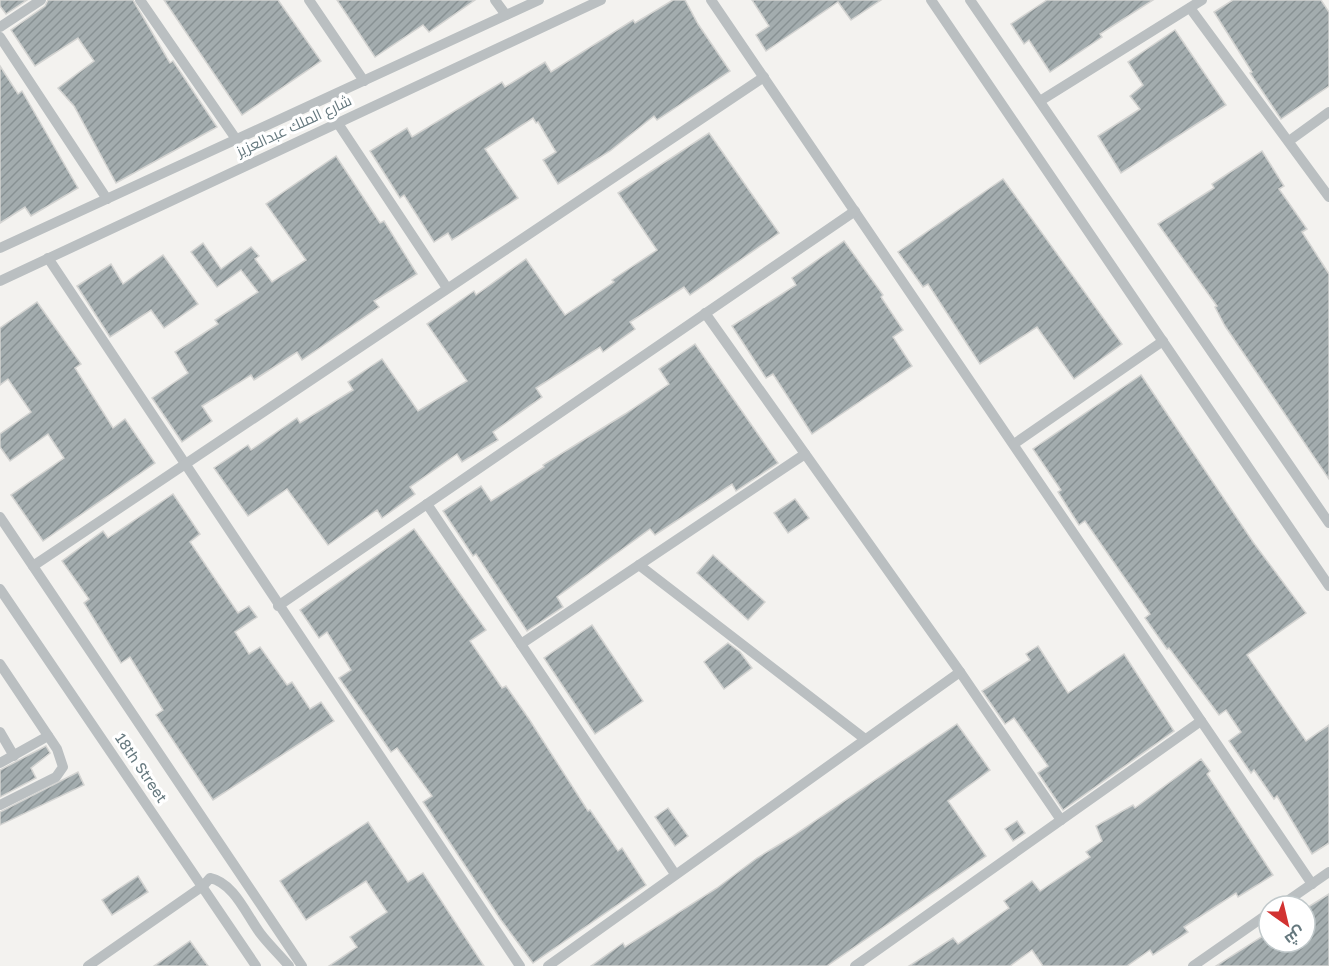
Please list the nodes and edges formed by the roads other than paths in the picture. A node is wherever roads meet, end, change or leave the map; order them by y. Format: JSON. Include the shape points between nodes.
{"nodes":[{"id":1,"x":40,"y":0,"type":"edge"},
{"id":2,"x":141,"y":0,"type":"edge"},
{"id":3,"x":309,"y":0,"type":"edge"},
{"id":4,"x":495,"y":0,"type":"edge"},
{"id":5,"x":539,"y":0,"type":"edge"},
{"id":6,"x":601,"y":0,"type":"edge"},
{"id":7,"x":711,"y":0,"type":"edge"},
{"id":8,"x":931,"y":0,"type":"edge"},
{"id":9,"x":970,"y":0,"type":"edge"},
{"id":10,"x":1202,"y":0,"type":"edge"},
{"id":11,"x":1190,"y":8,"type":"junction"},
{"id":12,"x":506,"y":15,"type":"junction"},
{"id":13,"x":0,"y":27,"type":"edge"},
{"id":14,"x":0,"y":37,"type":"edge"},
{"id":15,"x":764,"y":76,"type":"junction"},
{"id":16,"x":364,"y":81,"type":"junction"},
{"id":17,"x":1040,"y":101,"type":"junction"},
{"id":18,"x":1329,"y":112,"type":"edge"},
{"id":19,"x":337,"y":122,"type":"junction"},
{"id":20,"x":236,"y":139,"type":"junction"},
{"id":21,"x":1289,"y":141,"type":"junction"},
{"id":22,"x":1329,"y":197,"type":"edge"},
{"id":23,"x":107,"y":199,"type":"junction"},
{"id":24,"x":855,"y":211,"type":"junction"},
{"id":25,"x":0,"y":248,"type":"edge"},
{"id":26,"x":48,"y":258,"type":"junction"},
{"id":27,"x":0,"y":281,"type":"edge"},
{"id":28,"x":447,"y":288,"type":"junction"},
{"id":29,"x":705,"y":313,"type":"junction"},
{"id":30,"x":1163,"y":341,"type":"junction"},
{"id":31,"x":1014,"y":444,"type":"junction"},
{"id":32,"x":805,"y":454,"type":"junction"},
{"id":33,"x":184,"y":465,"type":"junction"},
{"id":34,"x":427,"y":504,"type":"junction"},
{"id":35,"x":0,"y":517,"type":"edge"},
{"id":36,"x":1329,"y":523,"type":"edge"},
{"id":37,"x":639,"y":565,"type":"junction"},
{"id":38,"x":33,"y":566,"type":"junction"},
{"id":39,"x":1329,"y":586,"type":"edge"},
{"id":40,"x":0,"y":589,"type":"edge"},
{"id":41,"x":4,"y":603,"type":"edge"},
{"id":42,"x":278,"y":606,"type":"junction"},
{"id":43,"x":521,"y":644,"type":"junction"},
{"id":44,"x":0,"y":664,"type":"edge"},
{"id":45,"x":960,"y":672,"type":"junction"},
{"id":46,"x":1201,"y":721,"type":"junction"},
{"id":47,"x":0,"y":732,"type":"edge"},
{"id":48,"x":48,"y":736,"type":"junction"},
{"id":49,"x":865,"y":739,"type":"junction"},
{"id":50,"x":14,"y":756,"type":"junction"},
{"id":51,"x":0,"y":763,"type":"edge"},
{"id":52,"x":0,"y":805,"type":"edge"},
{"id":53,"x":1060,"y":820,"type":"junction"},
{"id":54,"x":1329,"y":872,"type":"edge"},
{"id":55,"x":675,"y":874,"type":"junction"},
{"id":56,"x":1312,"y":884,"type":"junction"},
{"id":57,"x":203,"y":886,"type":"junction"},
{"id":58,"x":1297,"y":894,"type":"edge"},
{"id":59,"x":1257,"y":921,"type":"edge"},
{"id":60,"x":88,"y":966,"type":"edge"},
{"id":61,"x":256,"y":966,"type":"edge"},
{"id":62,"x":289,"y":966,"type":"edge"},
{"id":63,"x":302,"y":966,"type":"edge"},
{"id":64,"x":520,"y":966,"type":"edge"},
{"id":65,"x":548,"y":966,"type":"edge"},
{"id":66,"x":855,"y":966,"type":"edge"},
{"id":67,"x":1193,"y":966,"type":"edge"}],
"edges":[{"from":1,"to":13,"type":"street"},
{"from":2,"to":20,"type":"street"},
{"from":3,"to":16,"type":"street"},
{"from":4,"to":12,"type":"street"},
{"from":5,"to":12,"type":"street","name":"شارع الملك عبدالعزيز"},
{"from":6,"to":19,"type":"street","name":"شارع الملك عبدالعزيز"},
{"from":7,"to":15,"type":"street"},
{"from":8,"to":30,"type":"street"},
{"from":9,"to":17,"type":"street"},
{"from":10,"to":11,"type":"street"},
{"from":11,"to":17,"type":"street"},
{"from":11,"to":21,"type":"street"},
{"from":12,"to":16,"type":"street","name":"شارع الملك عبدالعزيز"},
{"from":14,"to":23,"type":"street"},
{"from":15,"to":24,"type":"street"},
{"from":15,"to":28,"type":"street"},
{"from":16,"to":20,"type":"street","name":"شارع الملك عبدالعزيز"},
{"from":17,"to":36,"type":"street"},
{"from":18,"to":21,"type":"street"},
{"from":19,"to":26,"type":"street","name":"شارع الملك عبدالعزيز"},
{"from":19,"to":28,"type":"street"},
{"from":20,"to":23,"type":"street","name":"شارع الملك عبدالعزيز"},
{"from":21,"to":22,"type":"street"},
{"from":23,"to":25,"type":"street","name":"شارع الملك عبدالعزيز"},
{"from":24,"to":29,"type":"street"},
{"from":24,"to":31,"type":"street"},
{"from":26,"to":27,"type":"street","name":"شارع الملك عبدالعزيز"},
{"from":26,"to":33,"type":"street"},
{"from":28,"to":33,"type":"street"},
{"from":29,"to":32,"type":"street"},
{"from":29,"to":34,"type":"street"},
{"from":30,"to":31,"type":"street"},
{"from":30,"to":39,"type":"street"},
{"from":31,"to":46,"type":"street"},
{"from":32,"to":37,"type":"street"},
{"from":32,"to":45,"type":"street"},
{"from":33,"to":38,"type":"street"},
{"from":33,"to":42,"type":"street"},
{"from":34,"to":42,"type":"street"},
{"from":34,"to":43,"type":"street"},
{"from":35,"to":38,"type":"street"},
{"from":37,"to":43,"type":"street"},
{"from":37,"to":49,"type":"street"},
{"from":38,"to":63,"type":"street"},
{"from":40,"to":41,"type":"street","name":"18th Street"},
{"from":41,"to":57,"type":"street","name":"18th Street"},
{"from":42,"to":64,"type":"street"},
{"from":43,"to":55,"type":"street"},
{"from":44,"to":48,"type":"street"},
{"from":45,"to":49,"type":"street"},
{"from":45,"to":53,"type":"street"},
{"from":46,"to":53,"type":"street"},
{"from":46,"to":56,"type":"street"},
{"from":47,"to":50,"type":"street"},
{"from":48,"to":50,"type":"street"},
{"from":48,"to":52,"type":"street","via":[[61,758],[60,773]]},
{"from":49,"to":55,"type":"street"},
{"from":50,"to":51,"type":"street"},
{"from":53,"to":66,"type":"street"},
{"from":54,"to":56,"type":"street"},
{"from":55,"to":65,"type":"street"},
{"from":56,"to":58,"type":"street"},
{"from":57,"to":60,"type":"street"},
{"from":57,"to":61,"type":"street","name":"18th Street"},
{"from":57,"to":62,"type":"street","via":[[210,878],[220,880]]},
{"from":59,"to":67,"type":"street"}]}
